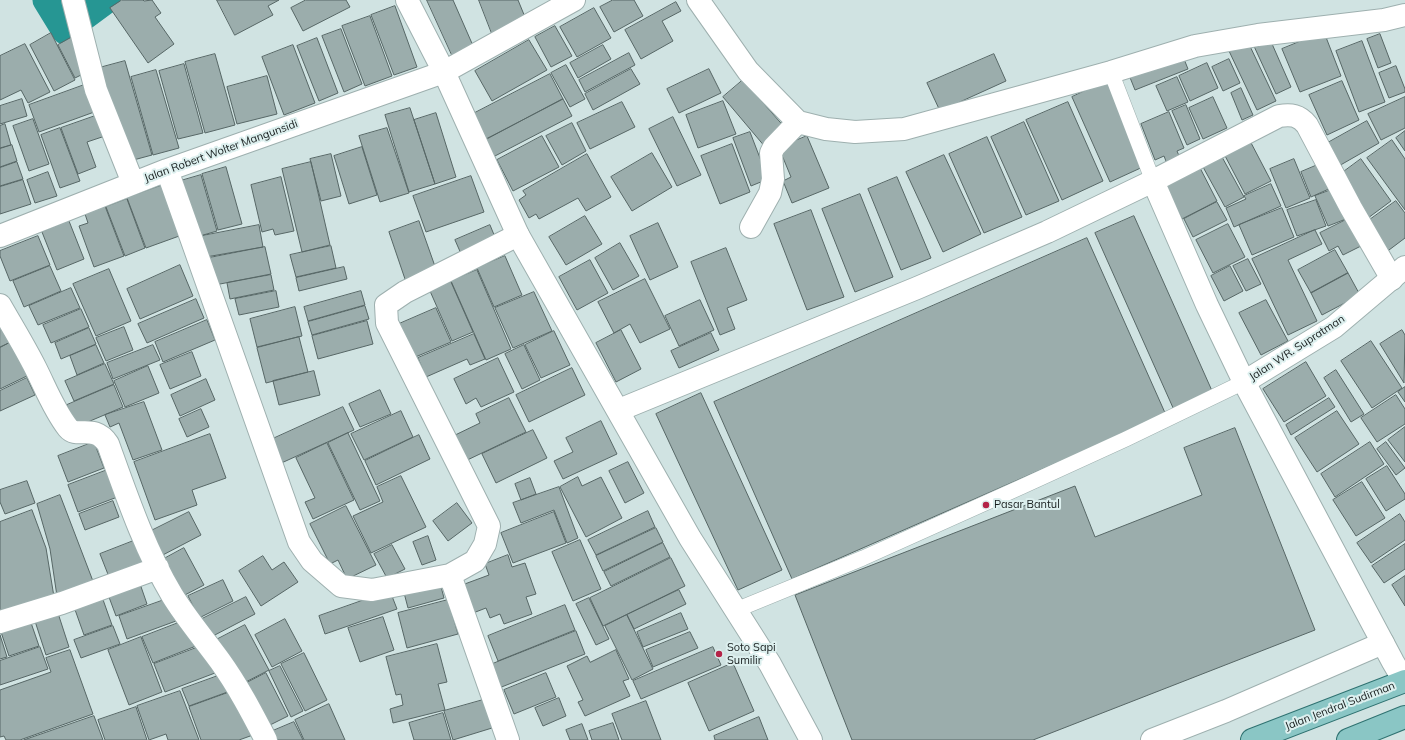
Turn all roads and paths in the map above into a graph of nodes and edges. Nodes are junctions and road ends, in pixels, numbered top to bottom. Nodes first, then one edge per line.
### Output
1 (73, 0) edge
2 (407, 0) edge
3 (574, 0) edge
4 (698, 0) edge
5 (1405, 15) edge
6 (444, 72) junction
7 (1111, 72) junction
8 (798, 122) junction
9 (167, 170) junction
10 (1153, 181) junction
11 (134, 183) junction
12 (751, 227) dead end
13 (0, 236) edge
14 (518, 236) junction
15 (1398, 273) edge
16 (0, 305) edge
17 (1244, 382) junction
18 (618, 410) junction
19 (158, 568) junction
20 (450, 575) junction
21 (736, 610) junction
22 (0, 622) edge
23 (1383, 643) junction
24 (1405, 681) edge
25 (1405, 717) edge
26 (1382, 734) edge
27 (266, 740) edge
28 (508, 740) edge
29 (810, 740) edge
30 (1152, 740) edge
31 (1252, 740) edge
32 (1348, 740) edge

1 - 11 street
2 - 6 street
3 - 6 street, Jalan Robert Wolter Mangunsidi
4 - 8 street
5 - 7 street
6 - 9 street, Jalan Robert Wolter Mangunsidi
6 - 14 street
7 - 8 street
7 - 10 lane
8 - 12 street
9 - 11 street, Jalan Robert Wolter Mangunsidi
9 - 20 street
10 - 15 street
10 - 17 street
10 - 18 street
11 - 13 street, Jalan Robert Wolter Mangunsidi
14 - 18 street
14 - 20 street
15 - 17 street, Jalan WR. Supratman
16 - 19 street
17 - 21 lane
17 - 23 street
18 - 21 street
19 - 22 street
19 - 27 street
20 - 28 street
21 - 29 street
23 - 24 street
23 - 30 street
24 - 31 main road, Jalan Jendral Sudirman
25 - 26 main road
26 - 32 main road

